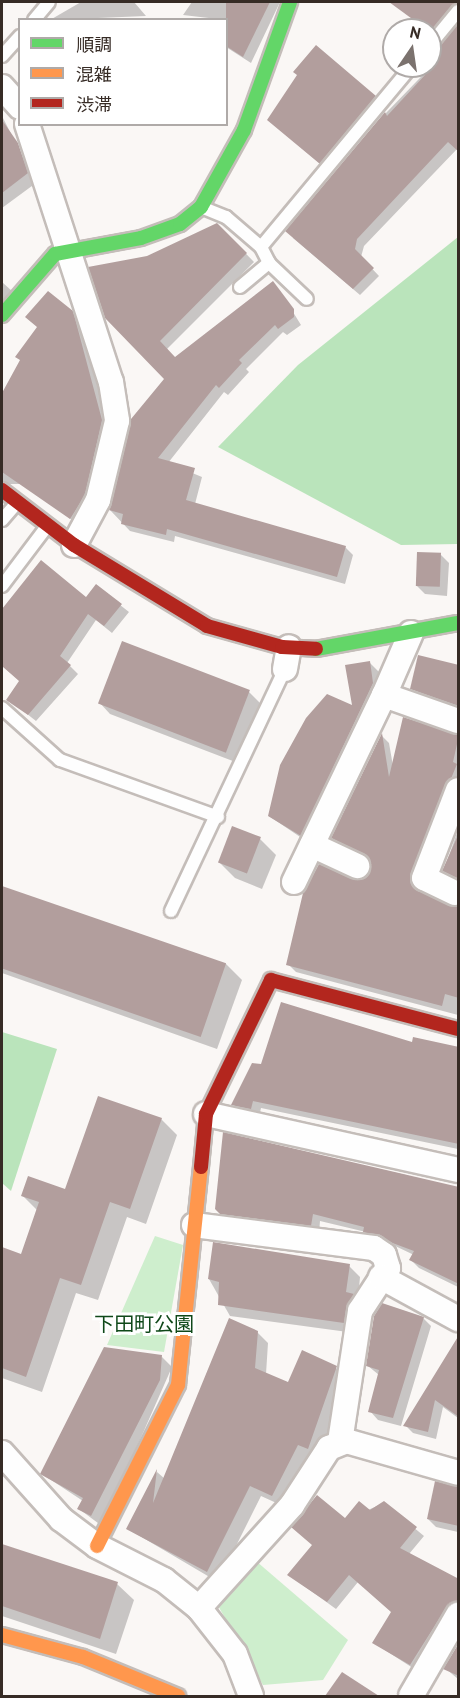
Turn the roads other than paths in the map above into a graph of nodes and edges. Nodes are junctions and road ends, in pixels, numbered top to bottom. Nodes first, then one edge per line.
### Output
1 (49, 2) edge
2 (290, 2) edge
3 (459, 11) edge
4 (36, 18) edge
5 (442, 31) edge
6 (18, 38) edge
7 (2, 56) edge
8 (402, 78) edge
9 (2, 87) edge
10 (18, 105) edge
11 (28, 126) edge
12 (201, 207) junction
13 (261, 247) junction
14 (67, 248) junction
15 (269, 263) junction
16 (240, 287) dead end
17 (307, 299) dead end
18 (2, 315) edge
19 (2, 490) edge
20 (18, 503) junction
21 (2, 520) edge
22 (49, 524) junction
23 (74, 544) junction
24 (2, 586) edge
25 (459, 623) edge
26 (411, 633) junction
27 (287, 658) junction
28 (384, 695) junction
29 (2, 708) edge
30 (459, 721) edge
31 (459, 790) edge
32 (218, 817) junction
33 (312, 845) junction
34 (357, 866) dead end
35 (294, 882) dead end
36 (455, 893) dead end
37 (171, 911) dead end
38 (459, 1029) edge
39 (206, 1114) junction
40 (459, 1170) edge
41 (194, 1225) junction
42 (381, 1277) junction
43 (459, 1319) edge
44 (340, 1442) junction
45 (2, 1453) edge
46 (459, 1473) edge
47 (97, 1546) junction
48 (199, 1608) junction
49 (459, 1614) edge
50 (2, 1635) edge
51 (418, 1694) edge
52 (178, 1696) edge
53 (252, 1696) edge

1 - 4 lane
2 - 12 street
3 - 5 lane
6 - 7 lane
8 - 13 lane
9 - 10 street
11 - 14 street
12 - 13 lane
12 - 14 street
13 - 15 lane
14 - 18 street
14 - 23 street
15 - 16 lane
15 - 17 lane
19 - 20 street
20 - 21 lane
20 - 22 street
22 - 23 street
22 - 24 lane
23 - 27 street
25 - 26 street
26 - 27 street
26 - 28 street
27 - 32 lane
28 - 30 street
28 - 33 street
29 - 32 lane
31 - 36 street
32 - 37 lane
33 - 34 street
33 - 35 street
38 - 39 street
39 - 40 street
39 - 41 street
41 - 42 street
41 - 47 street
42 - 43 street
42 - 44 street
44 - 46 street
44 - 48 street
45 - 47 street
47 - 48 street
48 - 53 street
49 - 51 street
50 - 52 street

